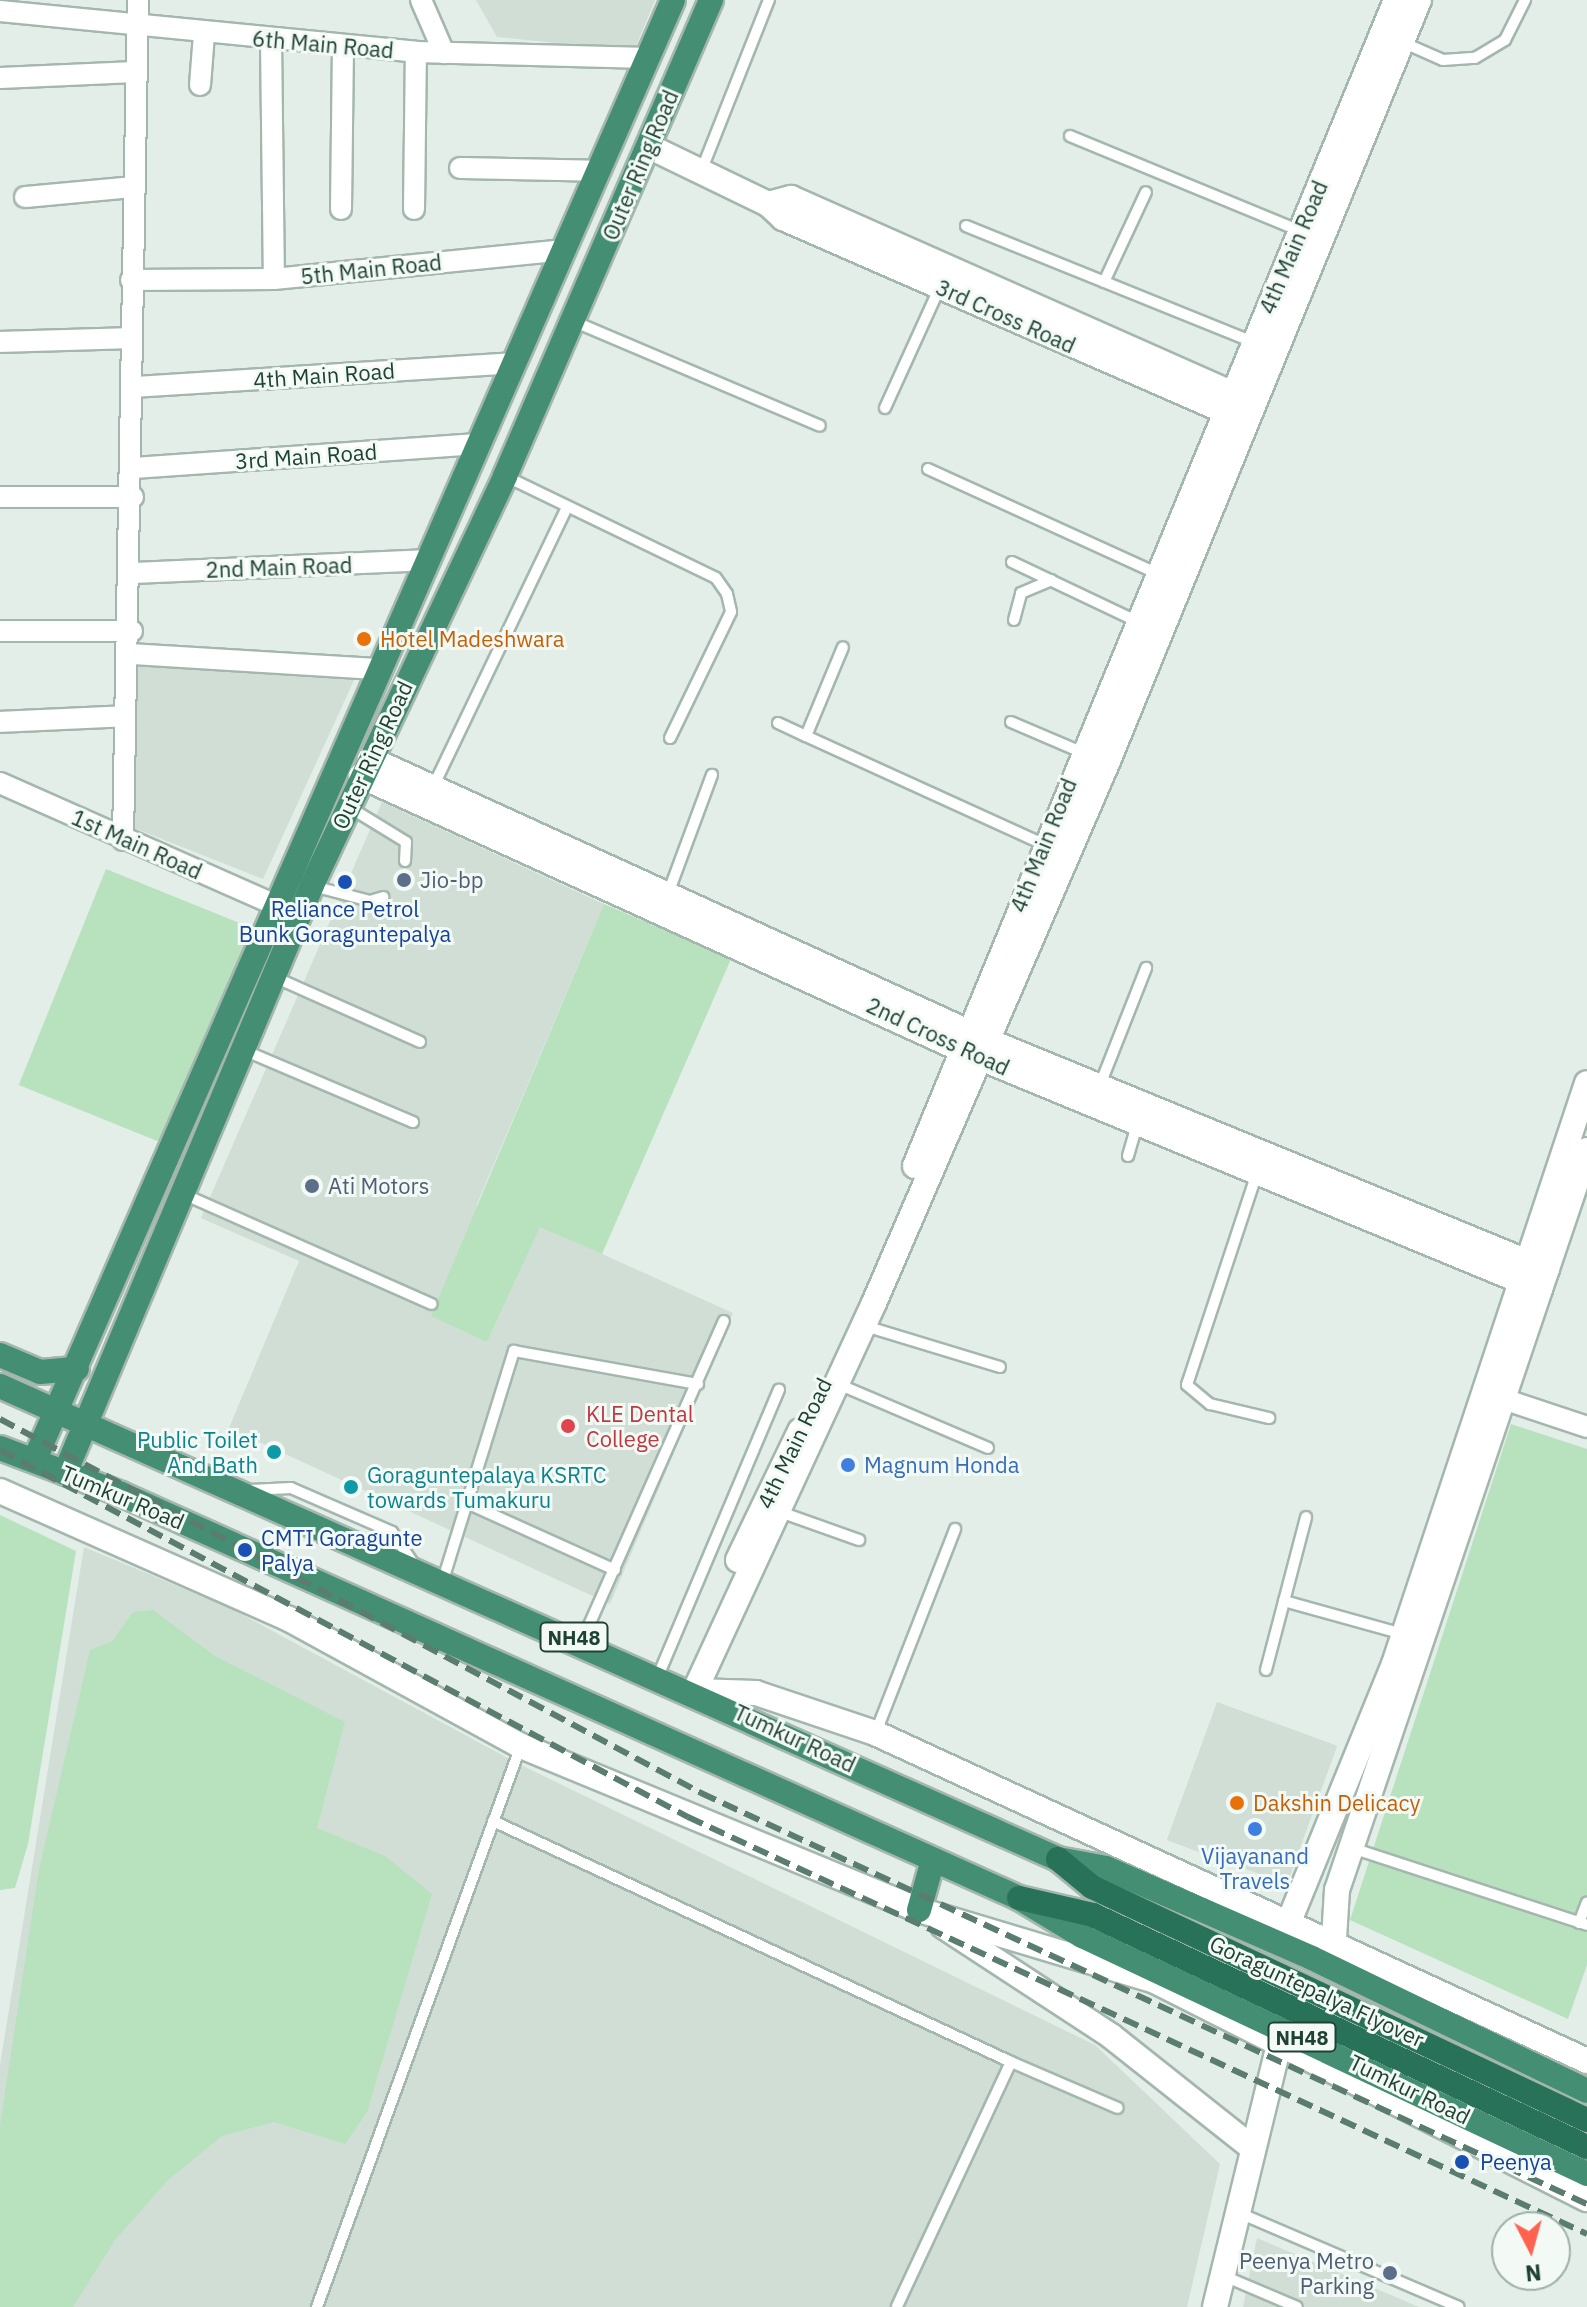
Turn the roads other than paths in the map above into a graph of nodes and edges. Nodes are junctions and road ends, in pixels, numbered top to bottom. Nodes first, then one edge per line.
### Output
1 (138, 0) edge
2 (421, 0) edge
3 (673, 0) edge
4 (711, 0) edge
5 (769, 0) edge
6 (1396, 0) edge
7 (1419, 0) edge
8 (1525, 0) edge
9 (0, 11) edge
10 (136, 28) junction
11 (204, 34) junction
12 (271, 40) junction
13 (1401, 42) junction
14 (343, 46) junction
15 (416, 52) junction
16 (444, 53) junction
17 (648, 58) junction
18 (135, 72) junction
19 (0, 78) edge
20 (200, 85) dead end
21 (1070, 136) dead end
22 (648, 146) junction
23 (460, 168) dead end
24 (702, 169) junction
25 (598, 171) junction
26 (133, 187) junction
27 (1146, 192) dead end
28 (25, 197) dead end
29 (768, 204) junction
30 (341, 209) dead end
31 (414, 209) dead end
32 (966, 226) dead end
33 (1300, 231) junction
34 (563, 250) junction
35 (274, 279) junction
36 (131, 280) junction
37 (1104, 282) junction
38 (940, 287) junction
39 (573, 321) junction
40 (132, 338) junction
41 (0, 342) edge
42 (1253, 342) junction
43 (514, 363) junction
44 (134, 387) junction
45 (1227, 402) junction
46 (885, 408) dead end
47 (1253, 413) junction
48 (820, 426) dead end
49 (478, 444) junction
50 (133, 468) junction
51 (928, 469) dead end
52 (505, 476) junction
53 (0, 497) edge
54 (133, 497) junction
55 (565, 512) junction
56 (426, 560) junction
57 (1012, 562) dead end
58 (132, 573) junction
59 (1156, 573) junction
60 (1051, 580) junction
61 (1014, 620) dead end
62 (1136, 621) junction
63 (0, 631) edge
64 (132, 631) junction
65 (843, 647) dead end
66 (131, 654) junction
67 (379, 669) junction
68 (125, 716) junction
69 (0, 722) edge
70 (1011, 722) dead end
71 (778, 723) dead end
72 (806, 736) junction
73 (670, 738) dead end
74 (1081, 752) junction
75 (366, 768) junction
76 (712, 775) dead end
77 (0, 783) edge
78 (433, 788) junction
79 (348, 806) junction
80 (123, 840) junction
81 (1043, 844) junction
82 (405, 861) dead end
83 (312, 885) junction
84 (669, 891) junction
85 (383, 897) dead end
86 (275, 905) junction
87 (1146, 968) dead end
88 (272, 976) junction
89 (420, 1042) dead end
90 (973, 1044) junction
91 (241, 1049) junction
92 (1587, 1083) edge
93 (1098, 1088) junction
94 (413, 1122) dead end
95 (1137, 1124) junction
96 (1587, 1150) edge
97 (1128, 1156) dead end
98 (1257, 1173) junction
99 (180, 1193) junction
100 (1533, 1276) junction
101 (431, 1304) dead end
102 (724, 1321) dead end
103 (864, 1325) junction
104 (0, 1355) edge
105 (1000, 1367) dead end
106 (77, 1369) junction
107 (698, 1384) junction
108 (838, 1384) junction
109 (0, 1386) edge
110 (779, 1390) dead end
111 (1503, 1399) junction
112 (56, 1413) junction
113 (1269, 1418) dead end
114 (84, 1427) junction
115 (1587, 1427) edge
116 (0, 1448) edge
117 (988, 1448) dead end
118 (35, 1459) junction
119 (65, 1473) junction
120 (0, 1491) edge
121 (469, 1504) junction
122 (780, 1512) junction
123 (1306, 1517) dead end
124 (955, 1529) dead end
125 (859, 1540) dead end
126 (615, 1570) junction
127 (443, 1580) junction
128 (1284, 1601) junction
129 (1403, 1634) junction
130 (582, 1641) junction
131 (1266, 1670) dead end
132 (677, 1684) junction
133 (875, 1733) junction
134 (521, 1746) junction
135 (493, 1821) junction
136 (1352, 1848) junction
137 (1058, 1859) junction
138 (933, 1860) junction
139 (1019, 1898) junction
140 (1587, 1902) edge
141 (919, 1910) junction
142 (1290, 1919) junction
143 (1583, 1924) edge
144 (1334, 1939) junction
145 (1279, 2044) junction
146 (1587, 2061) edge
147 (1011, 2062) junction
148 (1587, 2091) edge
149 (1118, 2108) dead end
150 (1587, 2120) edge
151 (1250, 2146) junction
152 (1587, 2147) edge
153 (1587, 2174) edge
154 (1587, 2199) edge
155 (1235, 2212) junction
156 (1222, 2276) junction
157 (317, 2307) edge
158 (897, 2307) edge
159 (1215, 2307) edge
160 (1297, 2307) edge
161 (1459, 2307) edge

1 - 10 street
2 - 16 street
3 - 17 highway, Outer Ring Road
4 - 22 highway, Outer Ring Road
5 - 24 lane
6 - 33 street, 4th Main Road
7 - 13 street, 4th Main Road
8 - 13 lane
9 - 10 street, 6th Main Road
10 - 11 street, 6th Main Road
10 - 18 street
11 - 12 street, 6th Main Road
11 - 20 street
12 - 14 street, 6th Main Road
12 - 35 street, 5th Main Road
13 - 47 street, 4th Main Road
14 - 15 street, 6th Main Road
14 - 30 street
15 - 16 street, 6th Main Road
15 - 31 street
16 - 17 street, 6th Main Road
17 - 25 highway, Outer Ring Road
18 - 19 street
18 - 26 street
21 - 33 lane
22 - 24 street, 3rd Cross Road
22 - 39 highway, Outer Ring Road
23 - 25 street
24 - 29 street, 3rd Cross Road
25 - 34 highway, Outer Ring Road
26 - 28 street
26 - 36 street
27 - 37 lane
29 - 38 street, 3rd Cross Road
29 - 45 street
32 - 37 lane
33 - 42 street, 4th Main Road
34 - 35 street, 5th Main Road
34 - 43 highway, Outer Ring Road
35 - 36 street
36 - 40 street
37 - 42 lane
38 - 45 street, 3rd Cross Road
38 - 46 lane
39 - 48 lane
39 - 52 highway, Outer Ring Road
40 - 41 street
40 - 44 street
42 - 45 street, 4th Main Road
43 - 44 street, 4th Main Road
43 - 49 highway, Outer Ring Road
44 - 50 street
45 - 47 street
45 - 59 street, 4th Main Road
47 - 90 street, 4th Main Road
49 - 50 street, 3rd Main Road
49 - 56 highway, Outer Ring Road
50 - 54 street
51 - 59 lane
52 - 55 lane
52 - 75 highway, Outer Ring Road
53 - 54 street
54 - 58 street
55 - 73 lane
55 - 78 lane
56 - 58 street, 2nd Main Road
56 - 67 highway, Outer Ring Road
57 - 60 lane
58 - 64 street
59 - 62 street, 4th Main Road
60 - 61 lane
60 - 62 lane
62 - 74 street, 4th Main Road
63 - 64 street
64 - 66 street
65 - 72 lane
66 - 67 street
66 - 68 street
67 - 86 highway, Outer Ring Road
68 - 69 street
68 - 80 street
70 - 74 lane
71 - 72 lane
72 - 81 lane
74 - 81 street, 4th Main Road
75 - 78 street, 2nd Cross Road
75 - 79 highway, Outer Ring Road
75 - 90 street, 2nd Cross Road
76 - 84 lane
77 - 80 street, 1st Main Road
78 - 84 street, 2nd Cross Road
79 - 82 lane
79 - 83 highway, Outer Ring Road
80 - 86 street, 1st Main Road
81 - 90 street, 4th Main Road
83 - 85 lane
83 - 88 highway, Outer Ring Road
84 - 90 street, 2nd Cross Road
86 - 106 highway, Outer Ring Road
87 - 93 lane
88 - 89 lane
88 - 91 highway, Outer Ring Road
90 - 93 street
90 - 95 street, 2nd Cross Road
90 - 103 street
90 - 132 street, 4th Main Road
91 - 94 lane
91 - 99 highway, Outer Ring Road
92 - 100 street
93 - 100 street
95 - 97 lane
95 - 98 street, 2nd Cross Road
96 - 100 street
98 - 100 street, 2nd Cross Road
98 - 113 lane
99 - 101 lane
99 - 114 highway, Outer Ring Road
100 - 111 street
100 - 129 street
102 - 107 lane
103 - 105 lane
103 - 108 street
104 - 106 highway
106 - 112 highway, Outer Ring Road
107 - 121 lane
107 - 126 lane
108 - 117 lane
108 - 122 street
109 - 112 highway, Tumkur Road / NH48
110 - 132 lane
111 - 115 street
111 - 136 street
112 - 114 highway, Tumkur Road / NH48
112 - 118 highway, Outer Ring Road
114 - 119 highway, Outer Ring Road
114 - 127 highway, Tumkur Road / NH48
116 - 118 highway, Tumkur Road / NH48
118 - 119 highway, Tumkur Road / NH48
119 - 138 highway, Tumkur Road / NH48
120 - 134 street
121 - 126 lane
121 - 127 lane
122 - 125 lane
122 - 132 street
123 - 128 lane
124 - 133 lane
126 - 130 lane
127 - 130 highway, Tumkur Road / NH48
128 - 129 lane
128 - 131 lane
129 - 142 street
130 - 132 highway, Tumkur Road / NH48
132 - 133 street
132 - 137 highway, Tumkur Road / NH48
133 - 142 street
134 - 135 lane
134 - 141 street
135 - 147 lane
135 - 157 lane
136 - 143 lane
136 - 144 street
137 - 148 highway, Tumkur Road / NH48
137 - 150 highway, Goraguntepalya Flyover
138 - 139 highway, NH48
138 - 141 highway
139 - 152 highway, Goraguntepalya Flyover
139 - 153 highway, Tumkur Road / NH48
140 - 143 lane
141 - 145 street
141 - 151 street
142 - 144 street
144 - 146 street
145 - 151 street
145 - 154 street
147 - 149 lane
147 - 158 lane
151 - 155 street
155 - 156 street
155 - 161 lane
156 - 159 street
156 - 160 lane

